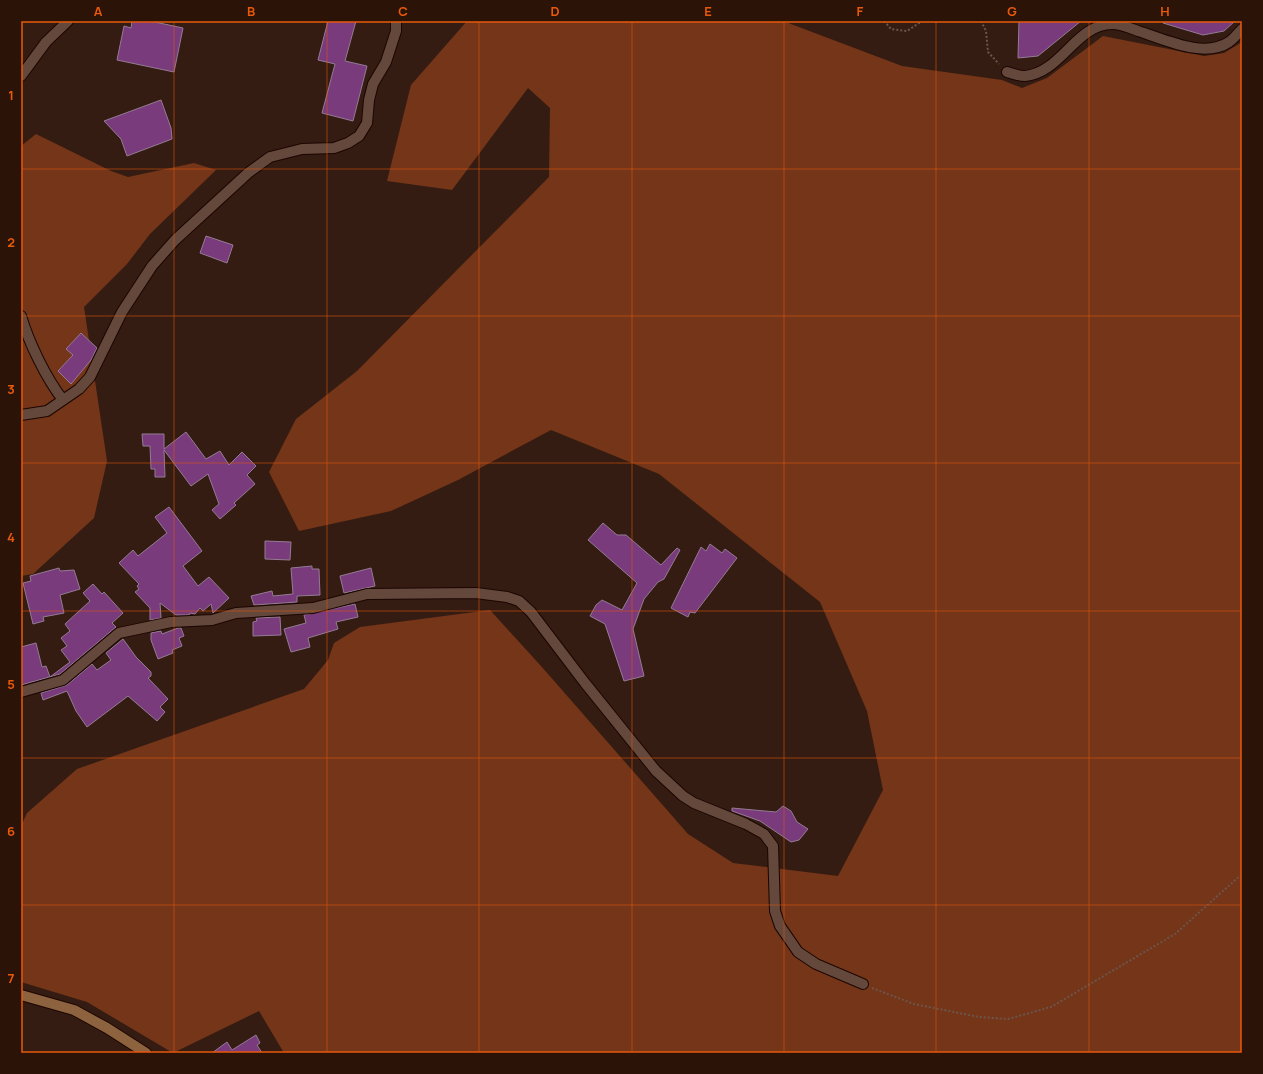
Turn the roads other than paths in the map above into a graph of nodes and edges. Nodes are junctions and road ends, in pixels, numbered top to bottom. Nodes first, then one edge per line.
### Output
1 (68, 21) edge
2 (396, 21) edge
3 (1242, 29) edge
4 (1007, 72) road end
5 (21, 76) edge
6 (21, 316) edge
7 (63, 400) junction
8 (21, 415) edge
9 (21, 692) edge
10 (863, 984) road end
11 (21, 995) edge
12 (146, 1053) edge

1 - 5 street
2 - 7 street
3 - 4 street
6 - 7 street
7 - 8 street
9 - 10 street
11 - 12 street

